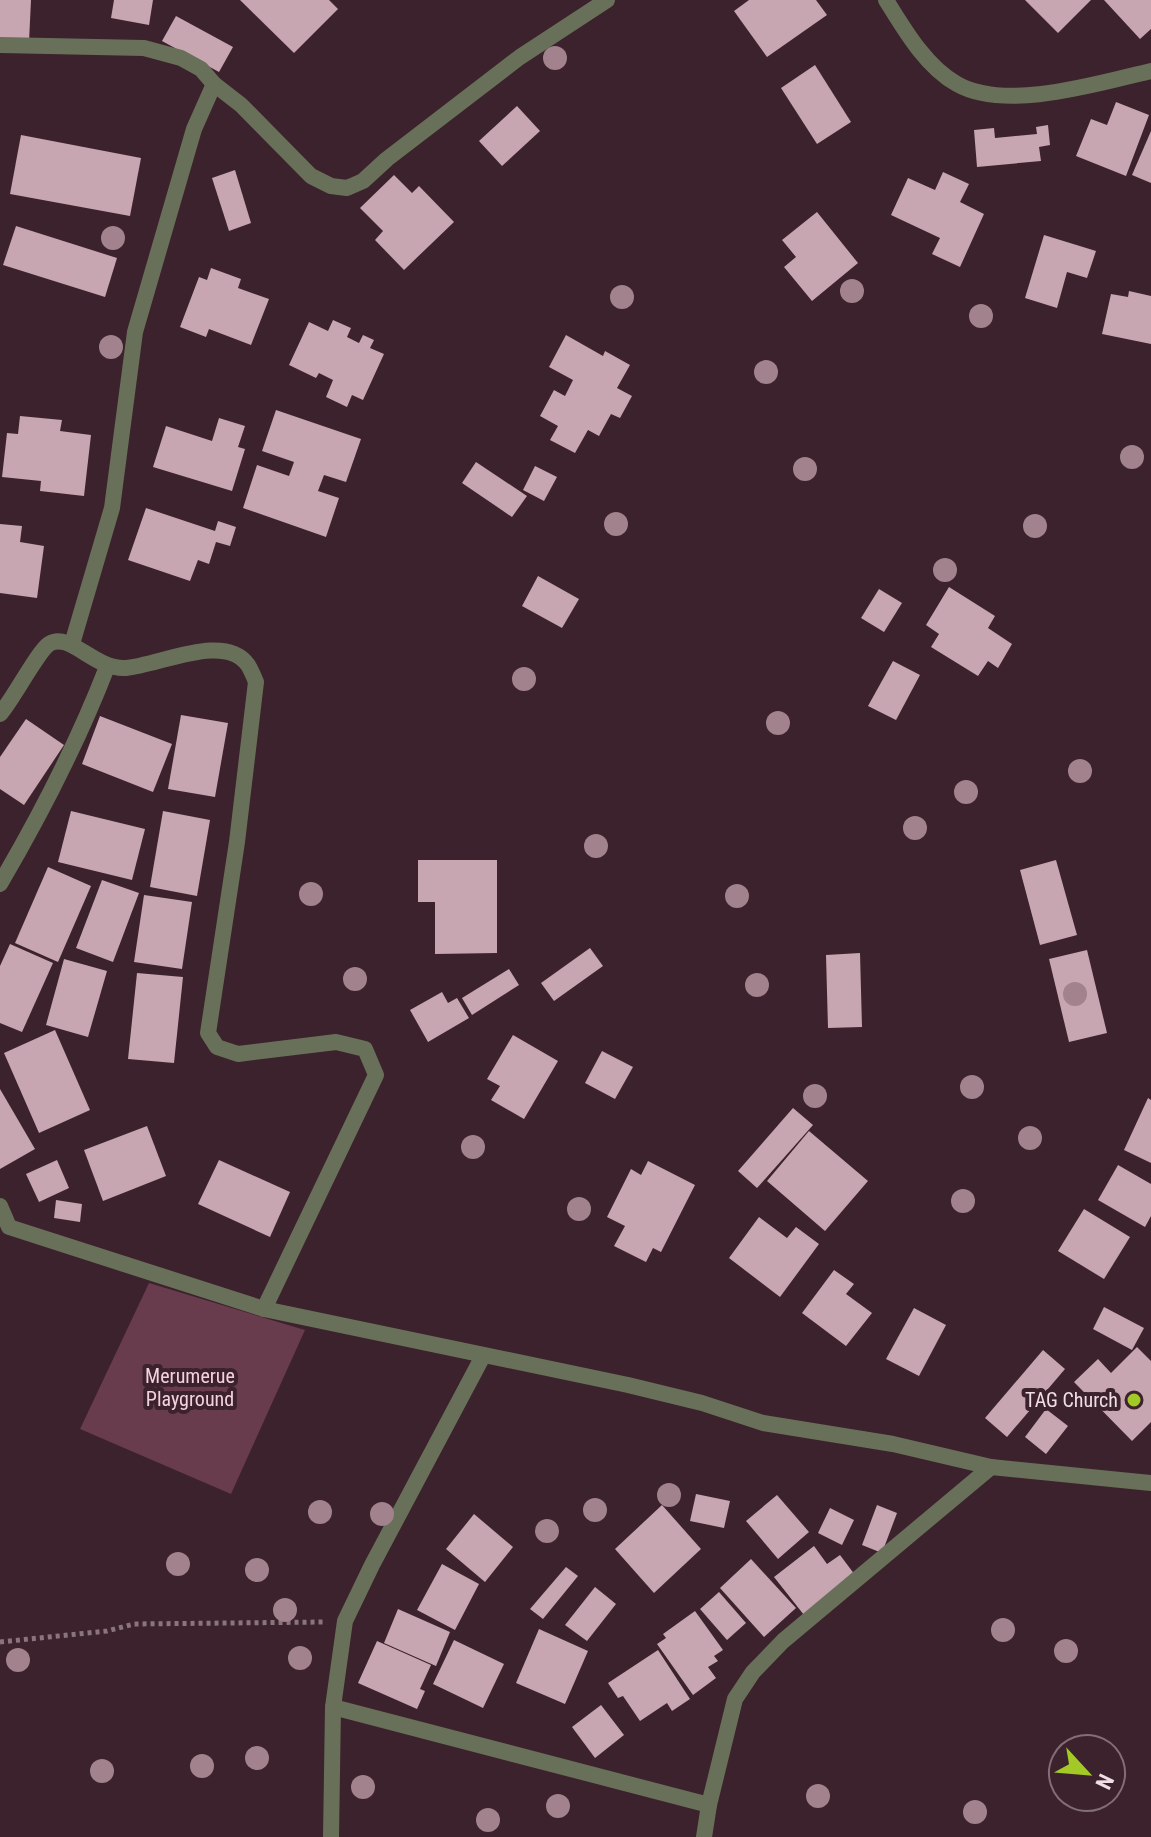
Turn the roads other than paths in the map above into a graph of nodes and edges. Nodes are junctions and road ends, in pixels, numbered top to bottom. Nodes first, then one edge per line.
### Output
1 (607, 0) edge
2 (886, 0) edge
3 (0, 45) edge
4 (1151, 71) edge
5 (214, 84) junction
6 (72, 644) junction
7 (107, 667) junction
8 (0, 714) edge
9 (0, 884) edge
10 (0, 1206) edge
11 (264, 1309) junction
12 (483, 1356) junction
13 (991, 1467) junction
14 (1151, 1483) edge
15 (333, 1707) junction
16 (709, 1805) junction
17 (331, 1837) edge
18 (704, 1837) edge

1 - 5 street
2 - 4 street
3 - 5 street
5 - 6 street
6 - 7 street
6 - 8 street
7 - 9 street
7 - 11 street
10 - 11 street
11 - 12 street
12 - 13 street
12 - 15 street
13 - 14 street
13 - 16 street
15 - 16 street
15 - 17 street
16 - 18 street

